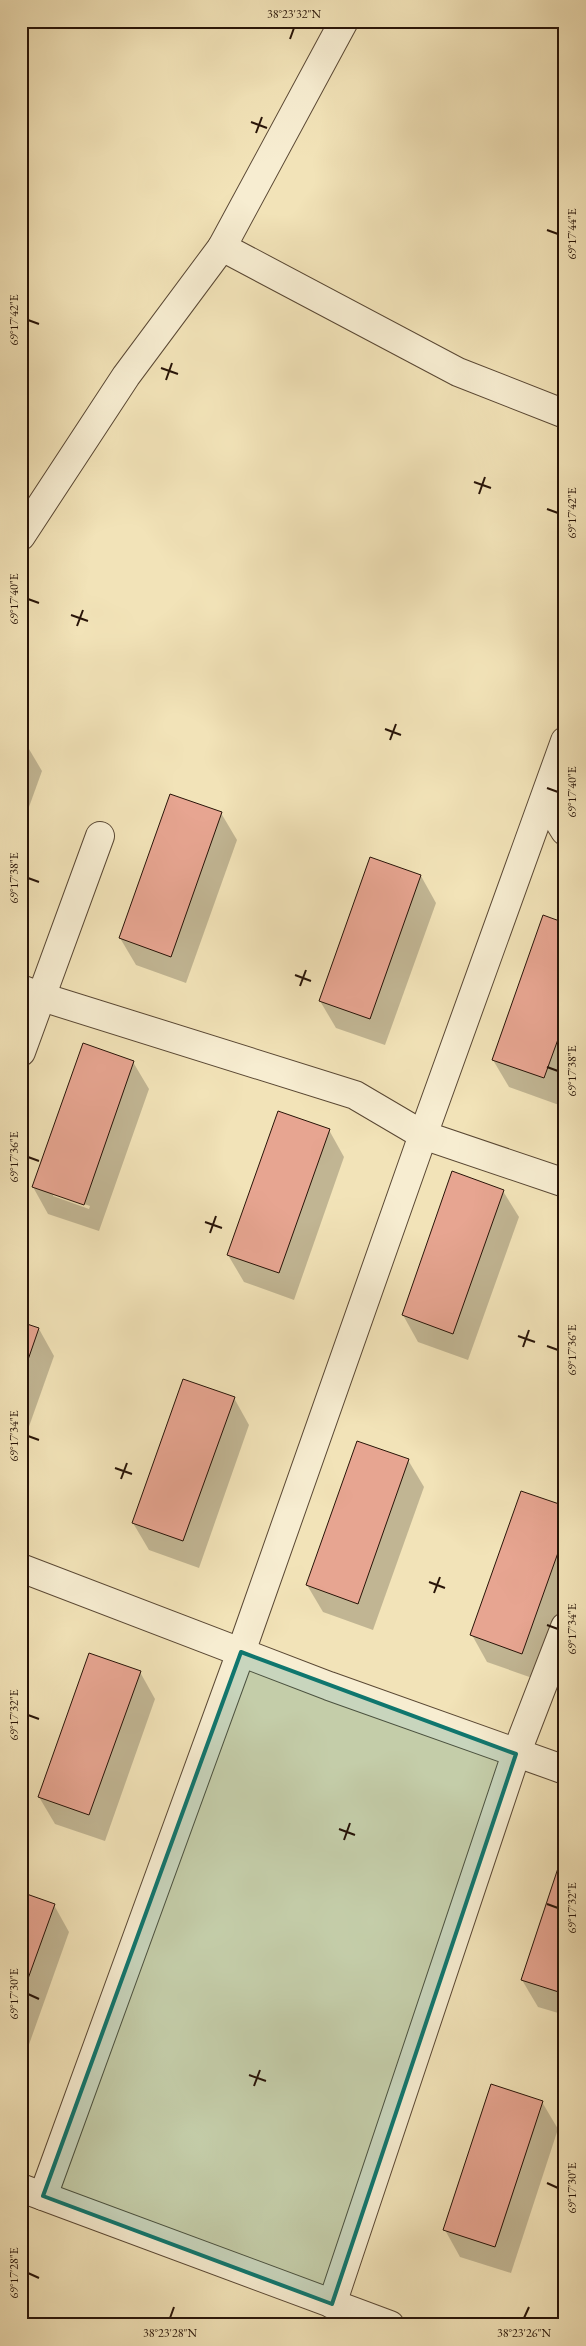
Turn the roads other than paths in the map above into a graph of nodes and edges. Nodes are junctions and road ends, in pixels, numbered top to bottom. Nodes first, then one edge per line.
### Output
1 (344, 21) edge
2 (222, 247) junction
3 (565, 414) edge
4 (21, 536) edge
5 (565, 741) edge
6 (545, 798) junction
7 (565, 831) edge
8 (100, 836) dead end
9 (32, 993) edge
10 (21, 1052) edge
11 (423, 1135) junction
12 (565, 1183) edge
13 (21, 1568) edge
14 (565, 1627) edge
15 (241, 1652) junction
16 (516, 1754) junction
17 (565, 1770) edge
18 (32, 2192) edge
19 (332, 2304) junction
20 (356, 2319) edge
21 (390, 2325) edge

1 - 2 street
2 - 3 street
2 - 4 street
5 - 6 street
6 - 7 street
6 - 11 street
8 - 9 street
9 - 10 street
9 - 11 street
11 - 12 street
11 - 15 street
13 - 15 street
14 - 16 street
15 - 16 street
15 - 18 street
16 - 17 street
16 - 19 street
18 - 19 street
19 - 20 street
20 - 21 street

